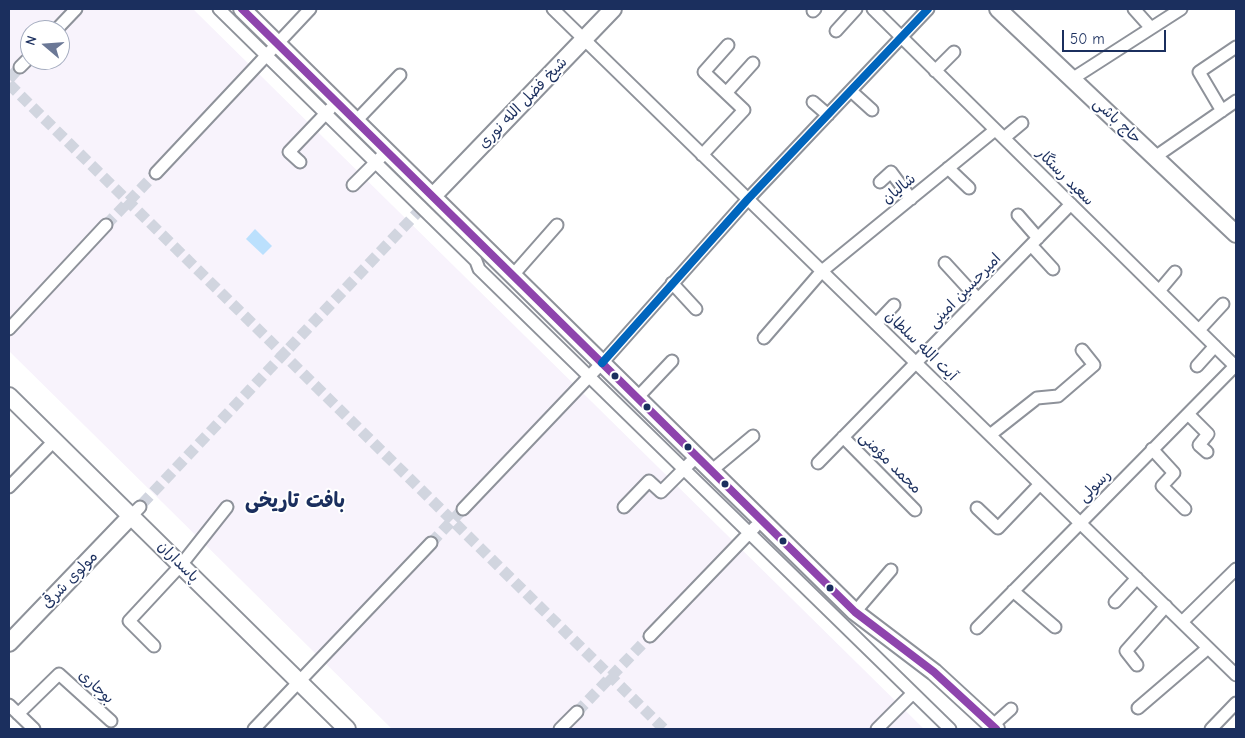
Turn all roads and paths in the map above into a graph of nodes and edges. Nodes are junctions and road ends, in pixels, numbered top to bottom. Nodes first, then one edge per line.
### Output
1 (76, 9) edge
2 (219, 9) edge
3 (230, 9) edge
4 (242, 9) edge
5 (310, 9) edge
6 (553, 9) edge
7 (614, 9) edge
8 (856, 9) edge
9 (873, 9) edge
10 (928, 9) edge
11 (998, 9) edge
12 (1134, 9) edge
13 (1181, 9) edge
14 (66, 20) edge
15 (1151, 28) junction
16 (836, 31) dead end
17 (902, 38) junction
18 (584, 40) junction
19 (728, 45) dead end
20 (1236, 47) edge
21 (272, 49) junction
22 (954, 52) dead end
23 (753, 62) dead end
24 (936, 71) junction
25 (400, 75) dead end
26 (1072, 79) junction
27 (851, 91) junction
28 (726, 93) junction
29 (1236, 101) edge
30 (813, 102) dead end
31 (331, 108) junction
32 (872, 110) dead end
33 (1222, 111) junction
34 (828, 115) junction
35 (356, 121) junction
36 (1022, 124) dead end
37 (995, 130) junction
38 (1004, 138) junction
39 (702, 155) junction
40 (381, 157) junction
41 (1155, 157) junction
42 (300, 162) dead end
43 (948, 168) junction
44 (156, 173) tunnel mouth
45 (880, 182) dead end
46 (353, 185) dead end
47 (969, 188) dead end
48 (433, 196) junction
49 (748, 199) junction
50 (910, 199) junction
51 (1071, 204) junction
52 (1018, 215) dead end
53 (106, 225) tunnel mouth
54 (557, 225) dead end
55 (1236, 234) edge
56 (1034, 242) junction
57 (945, 264) dead end
58 (1053, 269) dead end
59 (822, 271) junction
60 (1175, 272) dead end
61 (513, 275) junction
62 (672, 284) junction
63 (1159, 291) junction
64 (978, 299) junction
65 (1223, 304) dead end
66 (894, 305) dead end
67 (696, 309) dead end
68 (876, 324) junction
69 (9, 330) edge
70 (1199, 330) junction
71 (764, 338) dead end
72 (1215, 346) junction
73 (1082, 350) dead end
74 (672, 361) dead end
75 (602, 363) junction
76 (916, 363) junction
77 (1197, 366) dead end
78 (1236, 367) edge
79 (589, 376) junction
80 (9, 396) edge
81 (637, 398) junction
82 (1188, 414) junction
83 (990, 435) junction
84 (753, 436) dead end
85 (843, 437) junction
86 (54, 441) junction
87 (1152, 449) junction
88 (1207, 452) dead end
89 (697, 456) junction
90 (818, 463) dead end
91 (684, 469) junction
92 (711, 471) junction
93 (1040, 484) junction
94 (9, 487) edge
95 (227, 507) dead end
96 (624, 507) dead end
97 (977, 508) dead end
98 (1185, 509) dead end
99 (463, 510) tunnel mouth
100 (915, 510) dead end
101 (136, 511) junction
102 (762, 521) junction
103 (1080, 522) junction
104 (750, 533) junction
105 (431, 543) tunnel mouth
106 (181, 566) junction
107 (1236, 569) edge
108 (891, 570) dead end
109 (1136, 578) junction
110 (1013, 591) junction
111 (1115, 602) dead end
112 (1166, 606) junction
113 (855, 612) junction
114 (1182, 622) junction
115 (1055, 627) dead end
116 (977, 628) dead end
117 (650, 636) tunnel mouth
118 (9, 643) edge
119 (154, 646) dead end
120 (1208, 648) junction
121 (1137, 665) dead end
122 (1236, 675) edge
123 (300, 682) junction
124 (913, 693) junction
125 (1236, 703) edge
126 (9, 705) edge
127 (1011, 708) dead end
128 (1138, 708) dead end
129 (577, 712) tunnel mouth
130 (18, 714) junction
131 (111, 721) dead end
132 (994, 727) edge
133 (33, 729) edge
134 (254, 729) edge
135 (347, 729) edge
136 (560, 729) edge
137 (877, 729) edge
138 (950, 729) edge
139 (1211, 729) edge

1 - 14 street
2 - 21 street
3 - 21 street
4 - 21 street
5 - 21 street
6 - 18 street, آیت الله سلطان
7 - 18 street, شیخ فضل الله نوری
8 - 16 street
9 - 17 street, سعید رستگار
10 - 17 street
11 - 26 street, حاج باشی
12 - 15 street
13 - 15 street
15 - 26 street
17 - 24 street, سعید رستگار
17 - 27 street
18 - 39 street, آیت الله سلطان
18 - 48 street, شیخ فضل الله نوری
19 - 28 street
20 - 33 street
21 - 31 street
21 - 44 street
22 - 24 street
23 - 28 street
24 - 37 street, سعید رستگار
25 - 35 street
26 - 41 street, حاج باشی
27 - 32 street
27 - 34 street
28 - 39 street
29 - 33 street
30 - 34 street
31 - 35 street
31 - 40 street
31 - 42 street
33 - 41 street
34 - 49 street
35 - 40 street
36 - 38 street
37 - 38 street, سعید رستگار
37 - 43 street, شالیان
38 - 51 street, سعید رستگار
39 - 49 street, آیت الله سلطان
40 - 46 street
40 - 48 street
40 - 79 street
41 - 55 street, حاج باشی
43 - 47 street
43 - 50 street, شالیان
45 - 50 street
48 - 61 street
49 - 59 street, آیت الله سلطان
49 - 62 street
50 - 59 street, شالیان
51 - 56 street, امیرحسین امینی
51 - 63 street, سعید رستگار
52 - 56 street
53 - 69 street
54 - 61 street
56 - 58 street
56 - 64 street, امیرحسین امینی
57 - 64 street
59 - 68 street, آیت الله سلطان
59 - 71 street, شالیان
60 - 63 street
61 - 75 street
62 - 67 street
62 - 75 street
63 - 70 street, سعید رستگار
64 - 76 street, امیرحسین امینی
65 - 70 street
66 - 68 street
68 - 76 street, آیت الله سلطان
70 - 72 street, سعید رستگار
72 - 77 street
72 - 78 street, سعید رستگار
73 - 83 street
74 - 81 street
75 - 79 street
75 - 81 street
76 - 83 street, آیت الله سلطان
76 - 85 street, امیرحسین امینی
78 - 82 street, رسولی
79 - 91 street
79 - 99 street
80 - 86 street, پاسداران
81 - 89 street
82 - 87 street, رسولی
82 - 88 street
83 - 93 street, آیت الله سلطان
84 - 92 street
85 - 90 street, امیرحسین امینی
85 - 100 street, محمد مؤمنی
86 - 94 street
86 - 101 street, پاسداران
87 - 98 street
87 - 103 street, رسولی
89 - 91 street
89 - 92 street
91 - 96 street
91 - 104 street
92 - 102 street
93 - 97 street
93 - 103 street, آیت الله سلطان
95 - 106 street
101 - 106 street, پاسداران
101 - 118 street, مولوی شرقی
102 - 104 street
102 - 113 street
103 - 109 street, آیت الله سلطان
103 - 110 street, رسولی
104 - 117 street
104 - 124 street
105 - 123 street
106 - 119 street
106 - 123 street, پاسداران
107 - 114 street
108 - 113 street
109 - 111 street
109 - 112 street, آیت الله سلطان
110 - 115 street
110 - 116 street, رسولی
112 - 114 street, آیت الله سلطان
112 - 121 street
113 - 132 street
114 - 120 street, آیت الله سلطان
120 - 122 street, آیت الله سلطان
120 - 128 street
123 - 134 street
123 - 135 street, پاسداران
124 - 137 street
124 - 138 street
125 - 139 street
126 - 130 street
127 - 132 street
129 - 136 street
130 - 131 street, بوجاری
130 - 133 street

